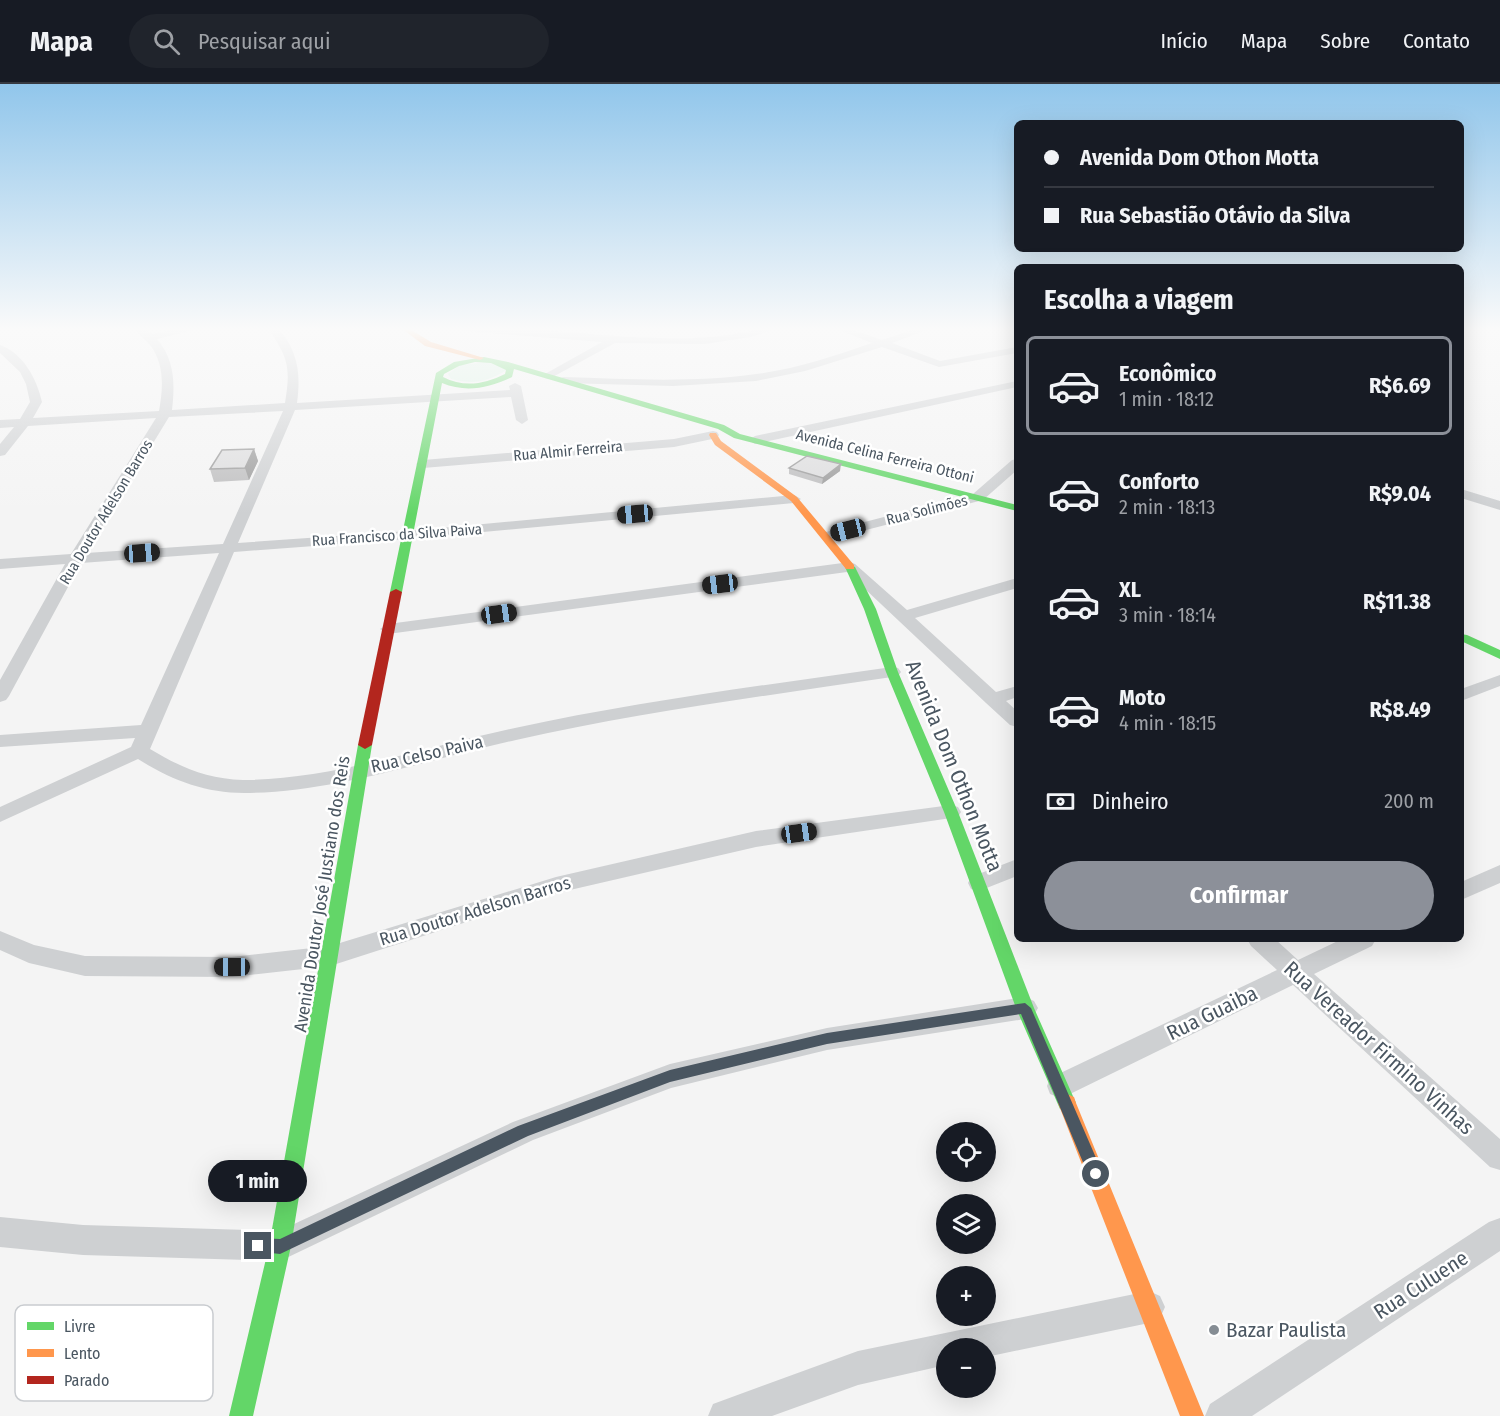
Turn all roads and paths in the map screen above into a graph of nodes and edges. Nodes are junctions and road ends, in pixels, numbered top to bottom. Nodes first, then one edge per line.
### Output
1 (34, 390) edge
2 (169, 390) edge
3 (293, 390) edge
4 (437, 390) edge
5 (507, 390) edge
6 (524, 390) edge
7 (546, 390) edge
8 (593, 390) edge
9 (988, 390) edge
10 (435, 399) junction
11 (290, 408) junction
12 (165, 414) junction
13 (522, 420) dead end
14 (24, 423) junction
15 (0, 424) edge
16 (717, 431) junction
17 (755, 440) junction
18 (0, 452) edge
19 (423, 464) junction
20 (1014, 466) edge
21 (1464, 494) edge
22 (978, 497) junction
23 (794, 499) junction
24 (1500, 506) edge
25 (1014, 507) edge
26 (408, 535) junction
27 (826, 536) junction
28 (231, 547) junction
29 (76, 558) junction
30 (0, 564) edge
31 (850, 567) junction
32 (1014, 584) edge
33 (902, 617) junction
34 (387, 629) junction
35 (1464, 637) edge
36 (1464, 638) edge
37 (1500, 645) edge
38 (1500, 655) edge
39 (892, 672) junction
40 (1500, 680) edge
41 (1014, 692) edge
42 (1464, 694) edge
43 (0, 696) edge
44 (992, 699) junction
45 (1014, 718) edge
46 (148, 731) junction
47 (0, 741) edge
48 (139, 751) junction
49 (360, 770) junction
50 (951, 812) junction
51 (0, 815) edge
52 (1014, 868) edge
53 (1500, 873) edge
54 (979, 883) junction
55 (1464, 891) edge
56 (0, 940) edge
57 (1261, 942) edge
58 (1358, 942) edge
59 (330, 956) junction
60 (1296, 972) junction
61 (1025, 1008) junction
62 (1060, 1086) junction
63 (1500, 1157) edge
64 (0, 1232) edge
65 (1500, 1233) edge
66 (280, 1246) junction
67 (1149, 1307) junction
68 (996, 1339) edge
69 (936, 1352) edge
70 (241, 1416) edge
71 (725, 1416) edge
72 (1192, 1416) edge
73 (1222, 1416) edge

1 - 14 street
2 - 12 street, Rua Doutor Adelson Barros
3 - 11 street
4 - 10 main road, Avenida Doutor José Justiano dos Reis
5 - 10 street
6 - 13 street
7 - 16 main road
8 - 16 main road, Avenida Celina Ferreira Ottoni
9 - 17 street
10 - 11 street
10 - 19 main road, Avenida Doutor José Justiano dos Reis
11 - 12 street
11 - 28 street
12 - 14 street
12 - 29 street, Rua Doutor Adelson Barros
14 - 15 street
14 - 18 street
16 - 17 main road, Avenida Celina Ferreira Ottoni
16 - 19 street, Rua Almir Ferreira
16 - 23 main road, Avenida Dom Othon Motta
17 - 22 main road, Avenida Celina Ferreira Ottoni
19 - 26 main road, Avenida Doutor José Justiano dos Reis
20 - 22 street, Rua Solimões
21 - 24 street
22 - 25 main road, Avenida Celina Ferreira Ottoni
22 - 27 street, Rua Solimões
23 - 26 street, Rua Francisco da Silva Paiva
23 - 27 main road, Avenida Dom Othon Motta
26 - 28 street, Rua Francisco da Silva Paiva
26 - 34 main road, Avenida Doutor José Justiano dos Reis
27 - 31 main road, Avenida Dom Othon Motta
28 - 29 street, Rua Francisco da Silva Paiva
28 - 46 street
29 - 30 street, Rua Francisco da Silva Paiva
29 - 43 street, Rua Doutor Adelson Barros
31 - 33 street
31 - 34 street
31 - 39 main road, Avenida Dom Othon Motta
32 - 33 street
33 - 44 street
34 - 49 main road, Avenida Doutor José Justiano dos Reis
35 - 37 main road
36 - 38 main road
39 - 49 street, Rua Celso Paiva
39 - 50 main road, Avenida Dom Othon Motta
40 - 42 street
41 - 44 street
44 - 45 street
46 - 47 street
46 - 48 street
48 - 49 street, Rua Celso Paiva
48 - 51 street
49 - 59 main road, Avenida Doutor José Justiano dos Reis
50 - 54 main road, Avenida Dom Othon Motta
50 - 59 street, Rua Doutor Adelson Barros
52 - 54 street
53 - 55 street
54 - 61 main road, Avenida Dom Othon Motta
56 - 59 street, Rua Doutor Adelson Barros
57 - 60 street, Rua Vereador Firmino Vinhas
58 - 60 street, Rua Guaiba
59 - 66 main road, Avenida Doutor José Justiano dos Reis
60 - 62 street, Rua Guaiba
60 - 63 street, Rua Vereador Firmino Vinhas
61 - 62 main road, Avenida Dom Othon Motta
61 - 66 street
62 - 67 main road, Avenida Dom Othon Motta
64 - 66 street
65 - 73 street, Rua Culuene
66 - 70 main road, Avenida Doutor José Justiano dos Reis
67 - 68 street
67 - 72 main road, Avenida Dom Othon Motta
69 - 71 street

